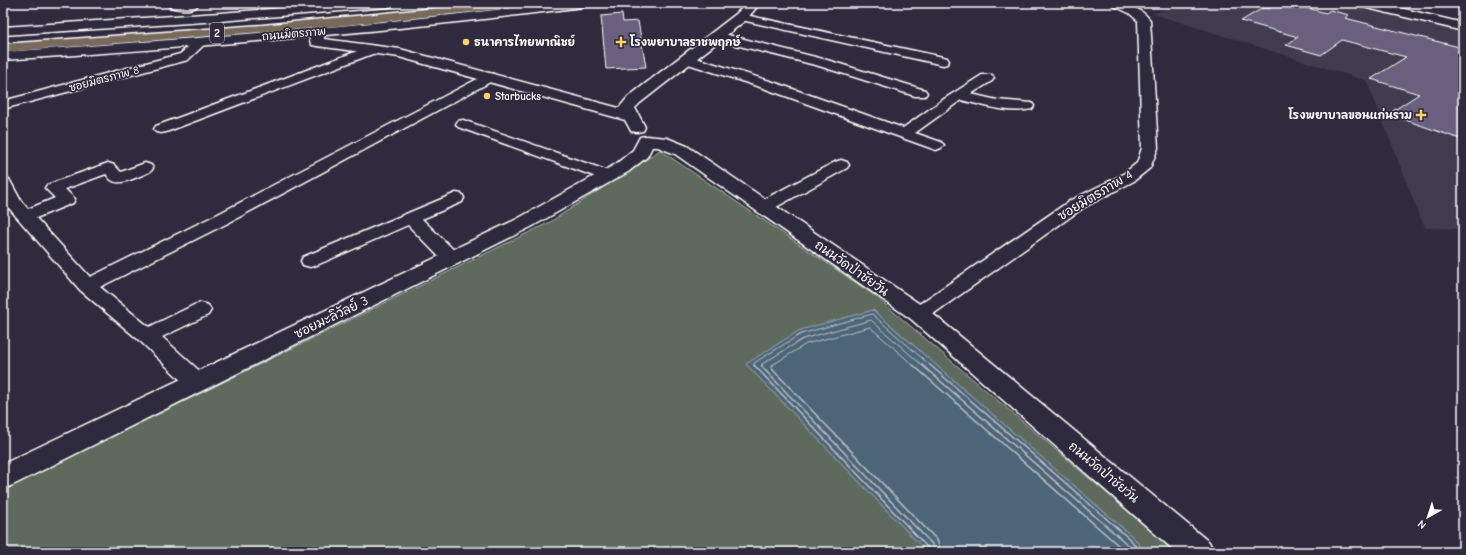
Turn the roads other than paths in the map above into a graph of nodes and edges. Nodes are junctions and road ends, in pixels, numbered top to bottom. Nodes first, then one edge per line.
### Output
1 (169, 3) edge
2 (306, 3) edge
3 (389, 3) edge
4 (410, 3) edge
5 (457, 3) edge
6 (521, 3) edge
7 (583, 3) edge
8 (754, 3) edge
9 (1116, 3) edge
10 (1363, 3) edge
11 (1387, 3) edge
12 (193, 4) edge
13 (292, 9) edge
14 (430, 10) junction
15 (741, 18) junction
16 (199, 19) junction
17 (1463, 21) edge
18 (389, 26) junction
19 (1463, 27) edge
20 (3, 31) edge
21 (317, 32) junction
22 (716, 36) junction
23 (3, 40) edge
24 (200, 43) junction
25 (3, 48) edge
26 (372, 50) junction
27 (3, 56) edge
28 (686, 59) junction
29 (943, 61) dead end
30 (489, 77) junction
31 (987, 78) dead end
32 (920, 93) dead end
33 (959, 96) junction
34 (3, 105) edge
35 (1027, 106) dead end
36 (630, 116) junction
37 (463, 124) dead end
38 (161, 129) dead end
39 (904, 134) junction
40 (646, 141) junction
41 (936, 145) dead end
42 (841, 165) dead end
43 (145, 168) dead end
44 (608, 176) junction
45 (3, 182) edge
46 (456, 198) dead end
47 (763, 207) junction
48 (14, 209) edge
49 (411, 218) junction
50 (452, 259) junction
51 (310, 261) dead end
52 (87, 286) junction
53 (201, 310) dead end
54 (919, 314) junction
55 (148, 336) junction
56 (197, 382) junction
57 (3, 477) edge
58 (1198, 552) edge

1 - 12 street
2 - 13 street
3 - 13 street, ถนนมิตรภาพ / 2
4 - 14 main road
5 - 14 main road, ถนนมิตรภาพ / 2
6 - 14 main road, ถนนมิตรภาพ / 2
7 - 18 street, ถนนมิตรภาพ / 2
8 - 15 street
9 - 54 street, ซอยมิตรภาพ 4
10 - 19 street
11 - 17 street
12 - 16 street
13 - 16 street, ถนนมิตรภาพ / 2
14 - 18 main road
14 - 23 main road, ถนนมิตรภาพ / 2
14 - 25 main road, ถนนมิตรภาพ / 2
15 - 22 street
15 - 29 street
16 - 20 street, ถนนมิตรภาพ / 2
18 - 21 street, ถนนมิตรภาพ / 2
21 - 24 street, ถนนมิตรภาพ / 2
21 - 26 street
22 - 28 street
22 - 32 street
24 - 27 street, ถนนมิตรภาพ / 2
24 - 34 street, ซอยมิตรภาพ 8
26 - 30 street
26 - 38 street
28 - 36 street
28 - 39 street
30 - 36 street
30 - 52 street
31 - 33 street
33 - 35 street
33 - 39 street
36 - 40 street
37 - 44 street
39 - 41 street
40 - 44 street, ซอยมะลิวัลย์ 3
40 - 47 street, ถนนวัดป่าชัยวัน
42 - 47 street
43 - 48 street
44 - 50 street, ซอยมะลิวัลย์ 3
45 - 48 street
46 - 49 street
47 - 54 street, ถนนวัดป่าชัยวัน
48 - 52 street
49 - 50 street
49 - 51 street
50 - 56 street, ซอยมะลิวัลย์ 3
52 - 55 street
53 - 55 street
54 - 58 street, ถนนวัดป่าชัยวัน
55 - 56 street
56 - 57 street, ซอยมะลิวัลย์ 3

